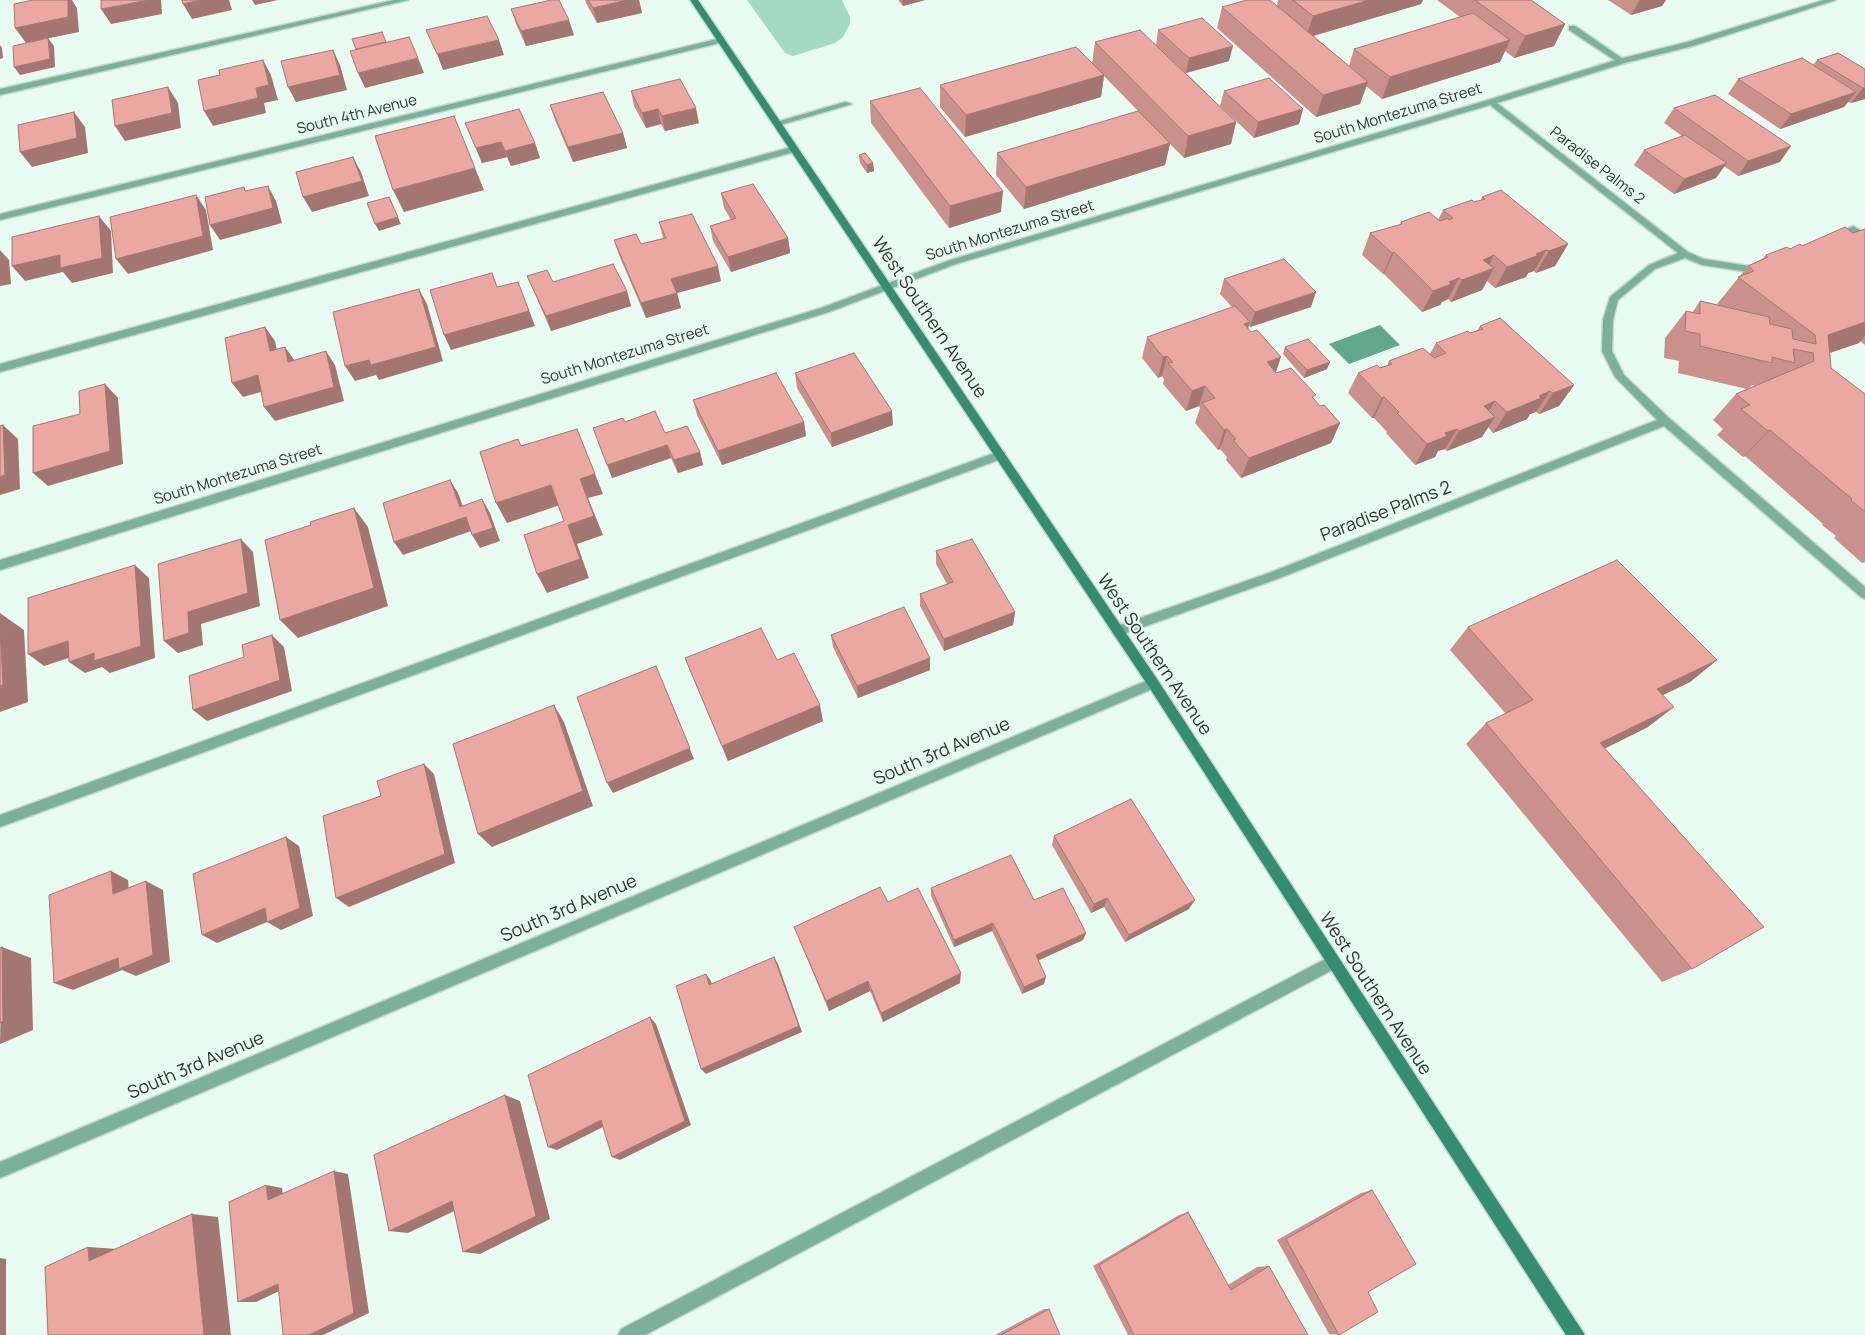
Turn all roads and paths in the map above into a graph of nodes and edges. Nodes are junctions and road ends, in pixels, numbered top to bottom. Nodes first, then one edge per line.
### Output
1 (404, 0) edge
2 (694, 0) edge
3 (1832, 0) edge
4 (1572, 28) dead end
5 (721, 40) junction
6 (1622, 61) junction
7 (0, 92) edge
8 (1491, 102) junction
9 (848, 104) dead end
10 (777, 123) junction
11 (795, 149) junction
12 (0, 217) edge
13 (1865, 237) edge
14 (1826, 240) edge
15 (1685, 254) junction
16 (1772, 264) edge
17 (886, 287) junction
18 (0, 368) edge
19 (1666, 422) junction
20 (1000, 454) junction
21 (0, 565) edge
22 (1865, 594) edge
23 (1118, 632) junction
24 (1153, 683) junction
25 (0, 821) edge
26 (1334, 962) junction
27 (0, 1170) edge
28 (627, 1335) edge
29 (1576, 1335) edge

1 - 7 street
2 - 5 main road, West Southern Avenue
3 - 6 street, South Montezuma Street
4 - 6 street
5 - 10 main road, West Southern Avenue
5 - 12 street, South 4th Avenue
6 - 8 street, South Montezuma Street
8 - 15 street, Paradise Palms 2
8 - 17 street, South Montezuma Street
9 - 10 street
10 - 11 main road, West Southern Avenue
11 - 17 main road, West Southern Avenue
11 - 18 street
13 - 14 street
15 - 16 street, Paradise Palms 2
15 - 19 street
17 - 20 main road, West Southern Avenue
17 - 21 street, South Montezuma Street
19 - 22 street
19 - 23 street, Paradise Palms 2
20 - 23 main road, West Southern Avenue
20 - 25 street
23 - 24 main road, West Southern Avenue
24 - 26 main road, West Southern Avenue
24 - 27 street, South 3rd Avenue
26 - 28 street
26 - 29 main road, West Southern Avenue

